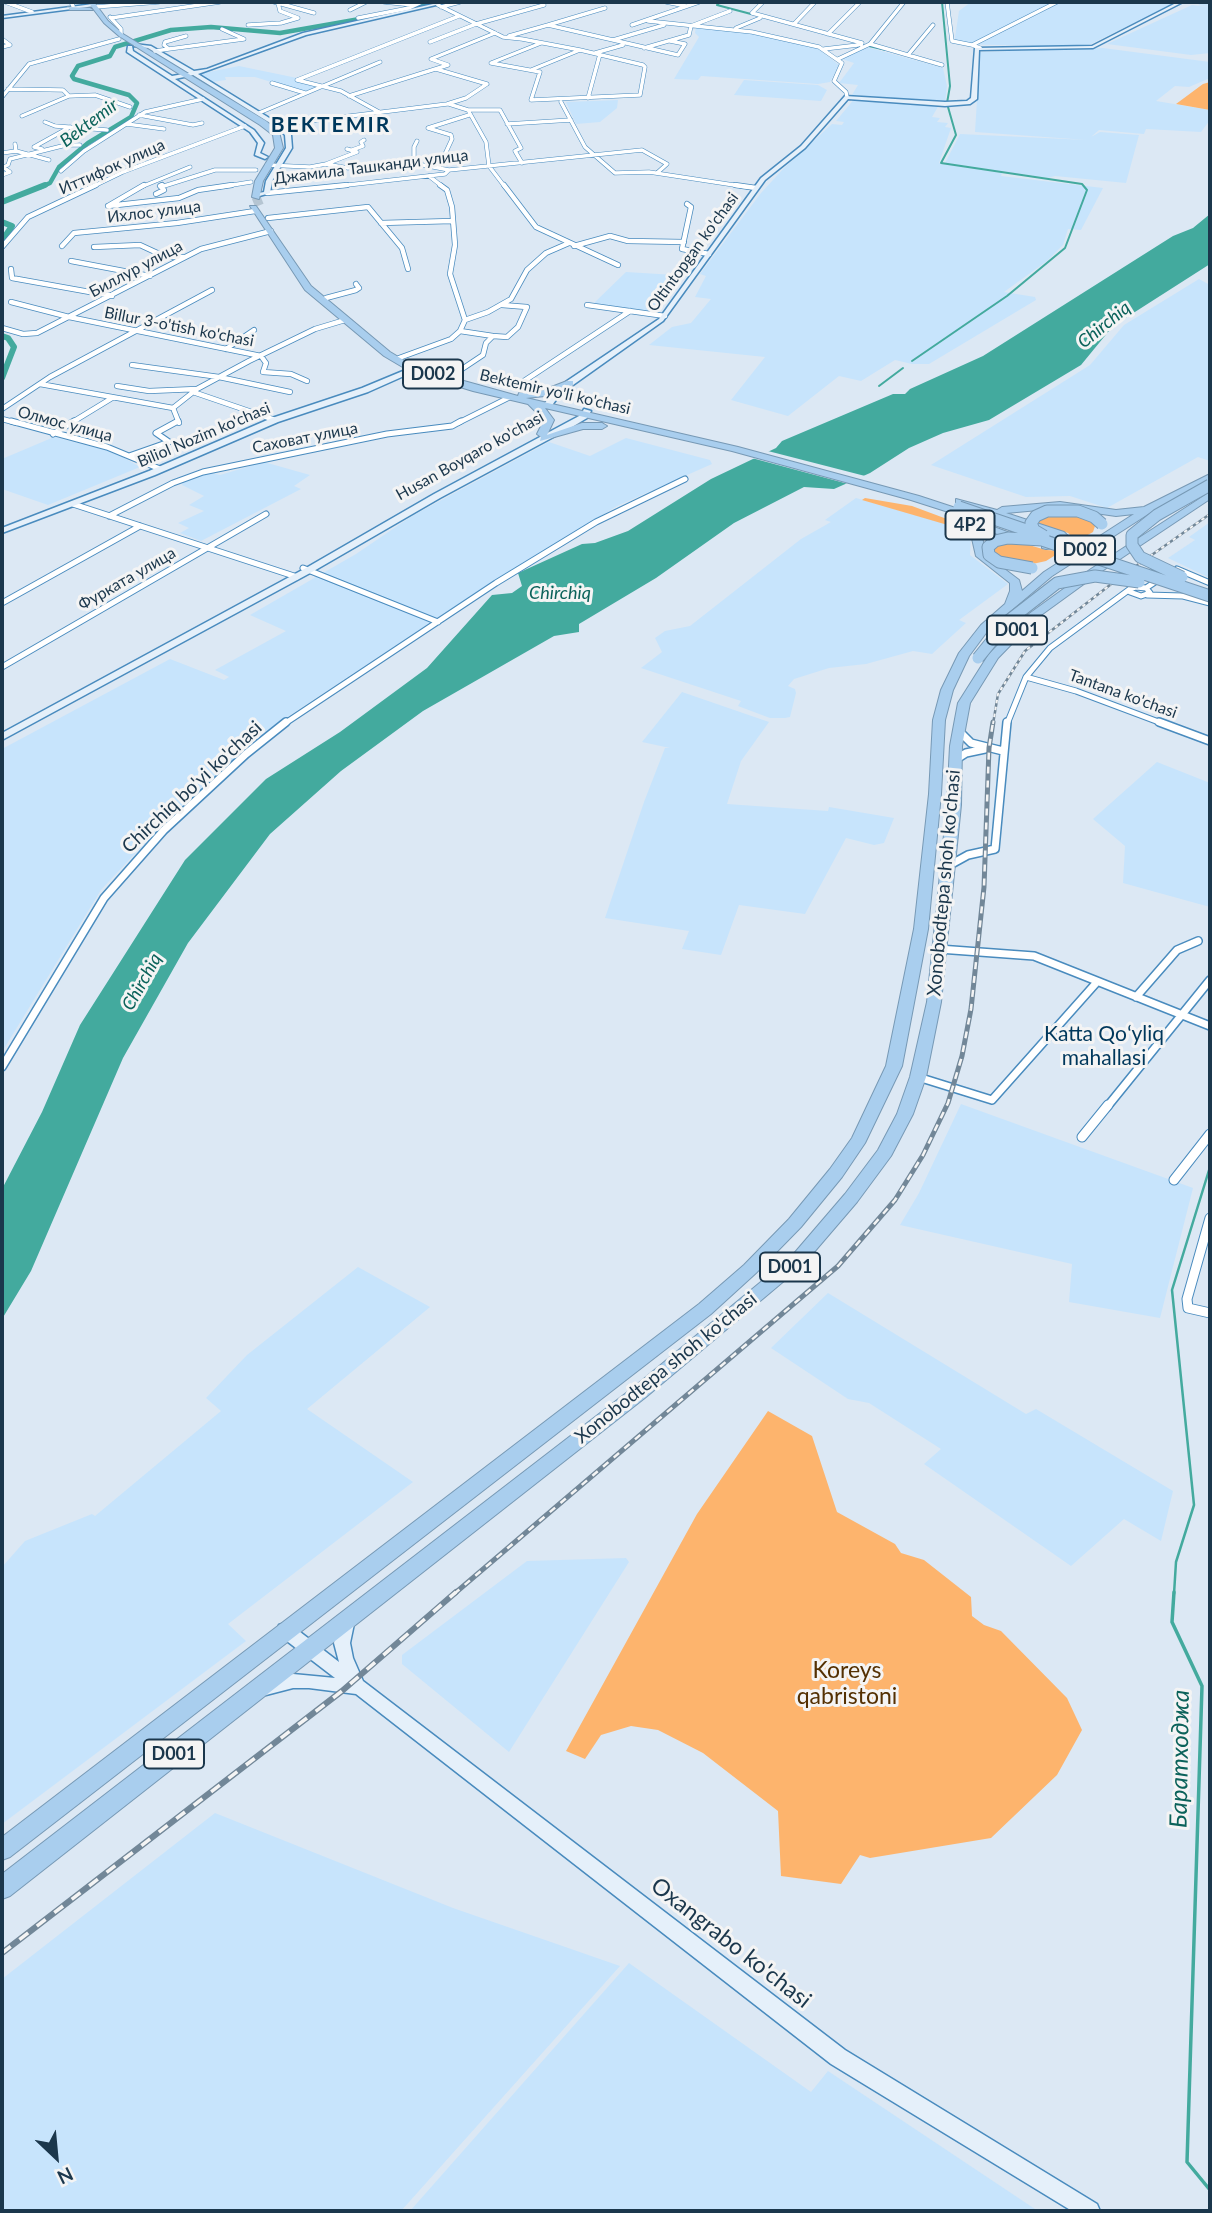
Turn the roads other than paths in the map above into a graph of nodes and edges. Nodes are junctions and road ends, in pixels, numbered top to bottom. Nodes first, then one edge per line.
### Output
1 (5, 2) edge
2 (159, 2) edge
3 (220, 2) edge
4 (276, 2) edge
5 (366, 2) edge
6 (384, 2) edge
7 (422, 2) edge
8 (447, 2) edge
9 (460, 2) edge
10 (666, 2) edge
11 (699, 2) edge
12 (763, 2) edge
13 (815, 2) edge
14 (860, 2) edge
15 (904, 2) edge
16 (947, 2) edge
17 (1057, 2) edge
18 (1181, 2) edge
19 (91, 4) edge
20 (544, 5) dead end
21 (71, 6) edge
22 (440, 6) junction
23 (686, 6) junction
24 (413, 8) junction
25 (605, 8) dead end
26 (350, 10) dead end
27 (730, 10) dead end
28 (32, 12) junction
29 (314, 13) dead end
30 (2, 16) edge
31 (459, 16) junction
32 (111, 18) junction
33 (358, 18) dead end
34 (760, 18) dead end
35 (648, 21) junction
36 (671, 23) junction
37 (476, 24) junction
38 (794, 24) junction
39 (248, 25) dead end
40 (548, 25) junction
41 (933, 25) dead end
42 (632, 26) dead end
43 (691, 26) junction
44 (222, 29) dead end
45 (733, 29) junction
46 (495, 33) junction
47 (828, 34) junction
48 (186, 36) dead end
49 (506, 37) junction
50 (2, 39) edge
51 (611, 41) junction
52 (670, 41) junction
53 (127, 42) junction
54 (429, 43) dead end
55 (541, 43) junction
56 (626, 44) junction
57 (871, 44) junction
58 (862, 45) junction
59 (972, 45) junction
60 (2, 47) edge
61 (644, 48) junction
62 (980, 48) junction
63 (169, 49) junction
64 (824, 49) junction
65 (580, 50) junction
66 (155, 51) junction
67 (597, 54) junction
68 (908, 55) junction
69 (838, 59) junction
70 (380, 62) dead end
71 (543, 65) junction
72 (942, 65) dead end
73 (436, 69) junction
74 (529, 70) junction
75 (540, 72) junction
76 (183, 76) junction
77 (272, 83) dead end
78 (321, 86) junction
79 (8, 89) junction
80 (214, 89) junction
81 (304, 93) junction
82 (69, 96) junction
83 (221, 96) junction
84 (349, 96) junction
85 (2, 97) edge
86 (234, 97) junction
87 (847, 97) junction
88 (203, 99) junction
89 (587, 99) junction
90 (561, 102) dead end
91 (447, 104) junction
92 (172, 106) junction
93 (130, 107) dead end
94 (379, 112) junction
95 (469, 112) junction
96 (173, 113) dead end
97 (259, 113) junction
98 (139, 115) junction
99 (22, 116) dead end
100 (347, 117) junction
101 (571, 120) junction
102 (45, 122) dead end
103 (202, 123) dead end
104 (127, 124) junction
105 (507, 124) junction
106 (277, 125) junction
107 (73, 126) junction
108 (245, 126) junction
109 (164, 129) dead end
110 (107, 130) dead end
111 (364, 130) dead end
112 (364, 140) dead end
113 (417, 142) dead end
114 (15, 144) dead end
115 (80, 145) dead end
116 (45, 150) junction
117 (16, 151) junction
118 (2, 153) edge
119 (286, 154) junction
120 (28, 155) junction
121 (596, 155) junction
122 (49, 160) dead end
123 (268, 160) junction
124 (414, 163) junction
125 (522, 163) junction
126 (326, 164) junction
127 (278, 166) junction
128 (489, 166) junction
129 (190, 167) dead end
130 (439, 167) junction
131 (256, 170) junction
132 (449, 170) junction
133 (61, 171) dead end
134 (657, 173) junction
135 (2, 175) edge
136 (429, 176) junction
137 (251, 182) junction
138 (756, 188) junction
139 (156, 194) dead end
140 (267, 194) junction
141 (254, 196) junction
142 (687, 204) dead end
143 (256, 208) junction
144 (268, 218) junction
145 (452, 221) junction
146 (381, 223) junction
147 (271, 231) junction
148 (684, 242) junction
149 (572, 245) junction
150 (62, 246) dead end
151 (2, 247) edge
152 (94, 247) dead end
153 (709, 254) junction
154 (184, 257) junction
155 (71, 261) dead end
156 (618, 265) dead end
157 (11, 269) dead end
158 (408, 270) dead end
159 (150, 276) junction
160 (356, 284) dead end
161 (212, 290) dead end
162 (112, 296) junction
163 (326, 298) junction
164 (11, 302) dead end
165 (502, 305) junction
166 (587, 305) dead end
167 (630, 311) junction
168 (664, 316) junction
169 (69, 317) junction
170 (345, 320) junction
171 (465, 320) junction
172 (2, 328) edge
173 (254, 330) dead end
174 (137, 331) junction
175 (460, 331) junction
176 (493, 336) junction
177 (226, 349) junction
178 (261, 356) junction
179 (399, 358) junction
180 (132, 365) dead end
181 (416, 369) junction
182 (219, 377) junction
183 (447, 379) junction
184 (307, 381) dead end
185 (521, 383) dead end
186 (569, 383) junction
187 (40, 384) junction
188 (117, 386) dead end
189 (195, 391) junction
190 (290, 392) dead end
191 (514, 397) junction
192 (112, 398) junction
193 (548, 405) junction
194 (173, 408) junction
195 (2, 409) edge
196 (583, 414) junction
197 (2, 419) edge
198 (275, 420) junction
199 (53, 434) junction
200 (671, 435) junction
201 (542, 436) junction
202 (736, 448) junction
203 (129, 456) junction
204 (160, 469) junction
205 (1210, 477) edge
206 (685, 479) dead end
207 (1210, 485) edge
208 (876, 486) junction
209 (1210, 495) edge
210 (73, 504) junction
211 (1155, 505) junction
212 (973, 506) junction
213 (957, 512) junction
214 (266, 514) dead end
215 (109, 516) junction
216 (140, 526) junction
217 (2, 531) edge
218 (1044, 538) junction
219 (1097, 541) junction
220 (211, 548) junction
221 (1125, 551) junction
222 (1069, 561) junction
223 (306, 569) junction
224 (1095, 570) junction
225 (294, 575) junction
226 (1145, 593) junction
227 (1209, 593) edge
228 (2, 603) edge
229 (1009, 605) junction
230 (1110, 605) junction
231 (438, 622) junction
232 (2, 667) edge
233 (1026, 677) junction
234 (964, 703) junction
235 (958, 730) junction
236 (2, 734) edge
237 (1210, 741) edge
238 (991, 749) junction
239 (1003, 751) junction
240 (955, 760) junction
241 (947, 867) junction
242 (1198, 941) dead end
243 (939, 949) junction
244 (1210, 980) edge
245 (1097, 982) junction
246 (1136, 997) junction
247 (1181, 1014) junction
248 (1210, 1026) edge
249 (894, 1066) junction
250 (2, 1067) edge
251 (919, 1073) junction
252 (1210, 1134) edge
253 (1083, 1137) dead end
254 (1174, 1180) dead end
255 (1210, 1218) edge
256 (750, 1269) junction
257 (773, 1281) junction
258 (1210, 1312) edge
259 (347, 1619) junction
260 (285, 1630) junction
261 (308, 1649) junction
262 (358, 1689) junction
263 (256, 1690) junction
264 (2, 1850) edge
265 (2, 1888) edge
266 (1090, 2211) edge

1 - 28 street
2 - 19 street
3 - 32 street
4 - 29 street
4 - 39 street
5 - 26 street
6 - 24 street
7 - 24 street
8 - 22 street
9 - 22 street
10 - 23 street
11 - 23 street
12 - 38 street
13 - 38 street
14 - 47 street
15 - 57 street
16 - 59 street
17 - 59 street
18 - 62 street
19 - 21 highway
19 - 32 street
19 - 53 highway
20 - 37 street
21 - 28 street
21 - 30 street
22 - 24 street
22 - 31 street
23 - 35 street
24 - 33 street
24 - 76 street
25 - 40 street
27 - 43 street
28 - 30 street
31 - 37 street
31 - 78 street
32 - 53 street
34 - 45 street
35 - 36 street
35 - 42 street
36 - 43 street
36 - 51 street
37 - 46 street
37 - 54 street
38 - 47 street
40 - 49 street
40 - 51 street
41 - 68 street
43 - 45 street
43 - 52 street
44 - 63 street
45 - 64 street
46 - 49 street
46 - 73 street
47 - 58 street
48 - 63 street
49 - 55 street
50 - 60 street
51 - 56 street
52 - 61 street
52 - 61 street
53 - 66 street
53 - 76 highway
53 - 79 street
55 - 65 street
55 - 74 street
56 - 61 street
56 - 67 street
57 - 58 street
57 - 68 street
58 - 64 street
58 - 69 street
59 - 62 street
62 - 87 street
63 - 66 street
64 - 69 street
65 - 67 street
65 - 71 street
66 - 76 street
67 - 89 street
67 - 89 street
68 - 72 street
69 - 87 street
70 - 78 street
71 - 74 street
71 - 75 street
73 - 84 street
73 - 91 street
74 - 75 street
75 - 89 street
76 - 80 highway
76 - 88 street
76 - 123 highway
77 - 81 street
78 - 81 street
78 - 84 street
79 - 82 street
79 - 85 street
80 - 83 highway
80 - 86 street
81 - 97 street
82 - 93 street
82 - 99 street
83 - 86 highway
83 - 123 highway
84 - 94 street
86 - 97 street
87 - 138 street, Oltintopgan ko'chasi
88 - 92 street
88 - 108 street
90 - 101 street
91 - 94 street
91 - 95 street
92 - 96 street
92 - 98 street
94 - 100 street
95 - 105 street
95 - 128 street
95 - 130 street
97 - 106 street
98 - 103 street
98 - 104 street
100 - 106 street
100 - 111 street
101 - 105 street
101 - 121 street
102 - 107 street
104 - 109 street
104 - 133 street
105 - 125 street
106 - 119 street
107 - 110 street
107 - 116 street
108 - 123 street
108 - 151 street, Иттифок улица
112 - 126 street
113 - 124 street
114 - 117 street
115 - 116 street
116 - 120 street
117 - 118 street
117 - 120 street
119 - 123 highway
119 - 127 street
120 - 122 street
120 - 135 street
121 - 125 street, Джамила Ташканди улица
121 - 134 street
121 - 134 street, Джамила Ташканди улица
123 - 127 street
123 - 131 highway
123 - 141 highway
124 - 126 street
124 - 130 street
125 - 128 street, Джамила Ташканди улица
126 - 127 street
127 - 140 street
128 - 132 street, Джамила Ташканди улица
128 - 149 street, Джамила Ташканди улица
129 - 137 street
130 - 132 street
131 - 137 highway
131 - 139 street
132 - 136 street, Джамила Ташканди улица
134 - 138 street
136 - 140 street, Джамила Ташканди улица
136 - 145 street
137 - 141 highway
138 - 153 street, Oltintopgan ko'chasi
140 - 141 street, Джамила Ташканди улица
142 - 148 street
143 - 144 highway, Bektemir yo'li ko'chasi / D002
143 - 147 highway, Bektemir yo'li ko'chasi / D002
143 - 150 street, Ихлос улица
144 - 146 street
144 - 163 highway, Bektemir yo'li ko'chasi / D002
145 - 146 street
145 - 171 street
146 - 158 street
147 - 154 street, Биллур улица
147 - 170 highway, Bektemir yo'li ko'chasi / D002
148 - 149 street
148 - 153 street
149 - 156 street, Джамила Ташканди улица
149 - 165 street
152 - 154 street
153 - 168 street, Oltintopgan ko'chasi
154 - 159 street, Биллур улица
155 - 159 street
157 - 162 street
159 - 162 street, Биллур улица
160 - 163 street
161 - 174 street, Олмос улица
162 - 169 street, Биллур улица
163 - 179 highway, Bektemir yo'li ko'chasi / D002
164 - 169 street, Billur 3-o'tish ko'chasi
165 - 171 street
165 - 176 street
166 - 167 street
167 - 168 street
167 - 185 street
168 - 186 street, Oltintopgan ko'chasi
169 - 172 street, Биллур улица
169 - 174 street, Billur 3-o'tish ko'chasi
170 - 178 street
170 - 181 highway, Bektemir yo'li ko'chasi / D002
171 - 175 street
173 - 177 street
174 - 177 street, Billur 3-o'tish ko'chasi
174 - 187 street, Олмос улица
175 - 176 street
175 - 179 street
176 - 183 street
177 - 178 street, Billur 3-o'tish ko'chasi
178 - 182 street
178 - 184 street
179 - 181 highway, Bektemir yo'li ko'chasi / D002
180 - 182 street
181 - 183 highway, Bektemir yo'li ko'chasi / D002
181 - 191 highway, Bektemir yo'li ko'chasi / D002
181 - 198 street, Biliol Nozim ko'chasi
182 - 189 street
182 - 190 street
183 - 191 highway, Bektemir yo'li ko'chasi / D002
186 - 191 highway
186 - 193 street, Oltintopgan ko'chasi
186 - 196 highway
187 - 192 street
187 - 195 street, Олмос улица
188 - 189 street
189 - 194 street
189 - 198 street
191 - 193 highway, Bektemir yo'li ko'chasi / D002
191 - 201 highway
191 - 215 street, Саховат улица
192 - 194 street
192 - 199 street
193 - 196 highway, Bektemir yo'li ko'chasi / D002
194 - 203 street
196 - 200 highway, Bektemir yo'li ko'chasi / D002
196 - 201 street, Husan Boyqaro ko'chasi
196 - 202 highway, Bektemir yo'li ko'chasi / D002
197 - 199 street, Олмос улица
198 - 204 street, Biliol Nozim ko'chasi
199 - 203 street, Олмос улица
200 - 201 highway
200 - 202 highway, Bektemir yo'li ko'chasi / D002
201 - 223 street, Husan Boyqaro ko'chasi
202 - 208 highway, Bektemir yo'li ko'chasi / D002
203 - 204 street, Олмос улица
204 - 210 street, Biliol Nozim ko'chasi
205 - 211 highway, Xonobodtepa shoh ko'chasi / D001
206 - 231 street, Chirchiq bo'yi ko'chasi
207 - 227 highway, bridge
208 - 212 highway, 4P2
208 - 213 highway, 4P2
209 - 221 highway, Xonobodtepa shoh ko'chasi / D001
210 - 215 street
210 - 217 street, Biliol Nozim ko'chasi
211 - 212 highway, 4P2
211 - 219 highway, Xonobodtepa shoh ko'chasi / D001
212 - 213 highway
213 - 218 highway, D002, bridge
213 - 229 highway, 4P2
214 - 220 street, Фурката улица
215 - 216 street
216 - 220 street
216 - 228 street
218 - 219 highway, bridge
218 - 222 highway, bridge
218 - 227 highway, D002, bridge
219 - 221 highway
219 - 222 highway, Xonobodtepa shoh ko'chasi / D001
220 - 225 street
220 - 232 street, Фурката улица
221 - 224 highway, Xonobodtepa shoh ko'chasi / D001
222 - 224 highway
222 - 229 highway, Xonobodtepa shoh ko'chasi / D001
223 - 225 street, Husan Boyqaro ko'chasi
223 - 231 street
224 - 234 highway, Xonobodtepa shoh ko'chasi / D001
225 - 236 street, Husan Boyqaro ko'chasi
226 - 227 street
226 - 227 street
226 - 230 street
226 - 230 street
227 - 234 highway, bridge
229 - 249 highway, Xonobodtepa shoh ko'chasi / D001
230 - 233 street
231 - 250 street, Chirchiq bo'yi ko'chasi
233 - 237 street, Tantana ko'chasi
233 - 239 street
234 - 235 highway, Xonobodtepa shoh ko'chasi / D001
235 - 238 street
235 - 240 highway, Xonobodtepa shoh ko'chasi / D001
238 - 239 street
238 - 240 street
239 - 241 street
240 - 241 highway, Xonobodtepa shoh ko'chasi / D001
241 - 243 highway, Xonobodtepa shoh ko'chasi / D001
242 - 246 street
243 - 245 street
243 - 251 highway, Xonobodtepa shoh ko'chasi / D001
244 - 247 street
245 - 246 street
245 - 251 street
246 - 247 street
247 - 248 street
247 - 253 street
249 - 251 highway
249 - 256 highway, Xonobodtepa shoh ko'chasi / D001
251 - 257 highway, Xonobodtepa shoh ko'chasi / D001
252 - 254 street
255 - 258 street
256 - 257 highway
256 - 260 highway, Xonobodtepa shoh ko'chasi / D001
257 - 259 highway, Xonobodtepa shoh ko'chasi / D001
259 - 261 highway, Xonobodtepa shoh ko'chasi / D001
259 - 262 street
260 - 261 street, Oxangrabo ko'chasi
260 - 264 highway, Xonobodtepa shoh ko'chasi / D001
261 - 262 street, Oxangrabo ko'chasi
261 - 263 highway, Xonobodtepa shoh ko'chasi / D001
262 - 263 street, Oxangrabo ko'chasi
262 - 266 street, Oxangrabo ko'chasi
263 - 265 highway, Xonobodtepa shoh ko'chasi / D001

